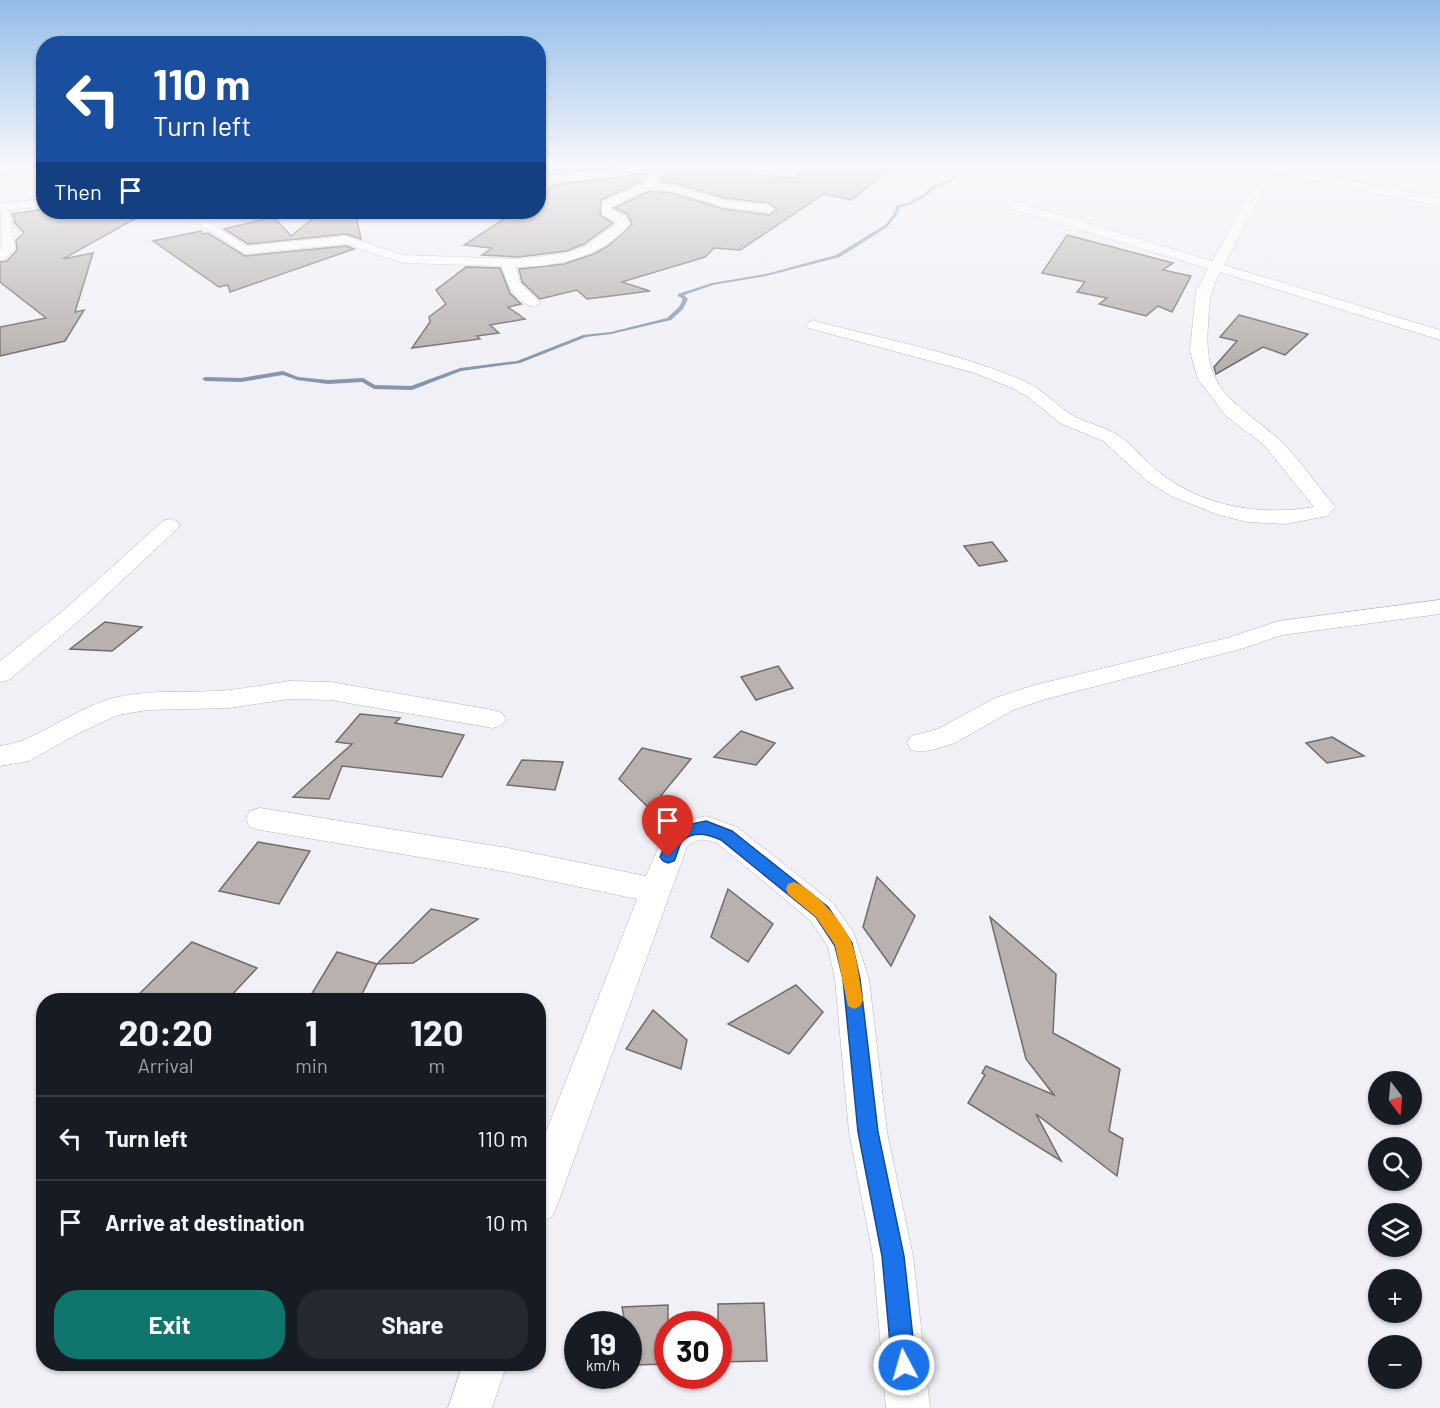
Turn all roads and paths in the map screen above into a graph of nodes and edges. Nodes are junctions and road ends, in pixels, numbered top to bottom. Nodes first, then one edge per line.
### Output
1 (6, 231) edge
2 (215, 231) edge
3 (617, 231) edge
4 (1096, 231) edge
5 (1233, 231) edge
6 (0, 255) edge
7 (508, 263) junction
8 (1217, 266) junction
9 (534, 303) dead end
10 (1440, 318) edge
11 (813, 325) dead end
12 (1414, 328) junction
13 (1440, 335) edge
14 (170, 525) dead end
15 (1431, 609) edge
16 (1440, 627) edge
17 (0, 674) edge
18 (493, 719) dead end
19 (920, 743) dead end
20 (0, 756) edge
21 (260, 819) dead end
22 (656, 891) junction
23 (546, 1182) edge
24 (483, 1371) edge
25 (470, 1408) edge
26 (908, 1408) edge

1 - 6 street
2 - 7 street
3 - 7 street
4 - 8 street
5 - 8 street
7 - 9 street
8 - 11 street
8 - 12 street
10 - 12 street
12 - 13 street
14 - 17 street
15 - 16 street
15 - 19 street
18 - 20 street
21 - 22 street
22 - 23 street
22 - 26 street
24 - 25 street

